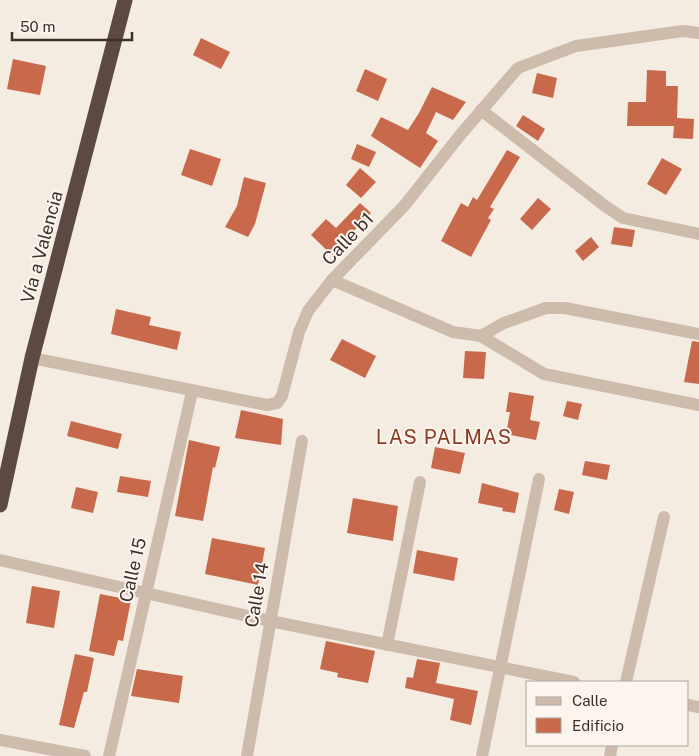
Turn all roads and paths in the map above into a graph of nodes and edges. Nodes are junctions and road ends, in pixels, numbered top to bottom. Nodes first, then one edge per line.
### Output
1 (125, 0) edge
2 (699, 33) edge
3 (481, 110) junction
4 (699, 234) edge
5 (332, 280) junction
6 (699, 334) edge
7 (481, 336) junction
8 (32, 358) junction
9 (192, 392) junction
10 (699, 405) edge
11 (302, 441) dead end
12 (538, 479) dead end
13 (420, 482) dead end
14 (0, 505) edge
15 (664, 517) dead end
16 (0, 560) edge
17 (145, 592) junction
18 (270, 621) junction
19 (387, 645) junction
20 (499, 667) junction
21 (569, 681) edge
22 (626, 681) edge
23 (0, 740) edge
24 (85, 756) edge
25 (109, 756) edge
26 (248, 756) edge
27 (482, 756) edge

1 - 8 highway, Vía a Valencia
2 - 3 street, Calle b1
3 - 4 street
3 - 5 street, Calle b1
5 - 7 street
5 - 9 street, Calle b1
6 - 7 street
7 - 10 street
8 - 9 street, Calle b1
8 - 14 highway, Vía a Valencia
9 - 17 street, Calle 15
11 - 18 street, Calle 14
12 - 20 street
13 - 19 street
15 - 22 street
16 - 17 street
17 - 18 street
17 - 25 street, Calle 15
18 - 19 street
18 - 26 street, Calle 14
19 - 20 street
20 - 21 street
20 - 27 street
23 - 24 street

